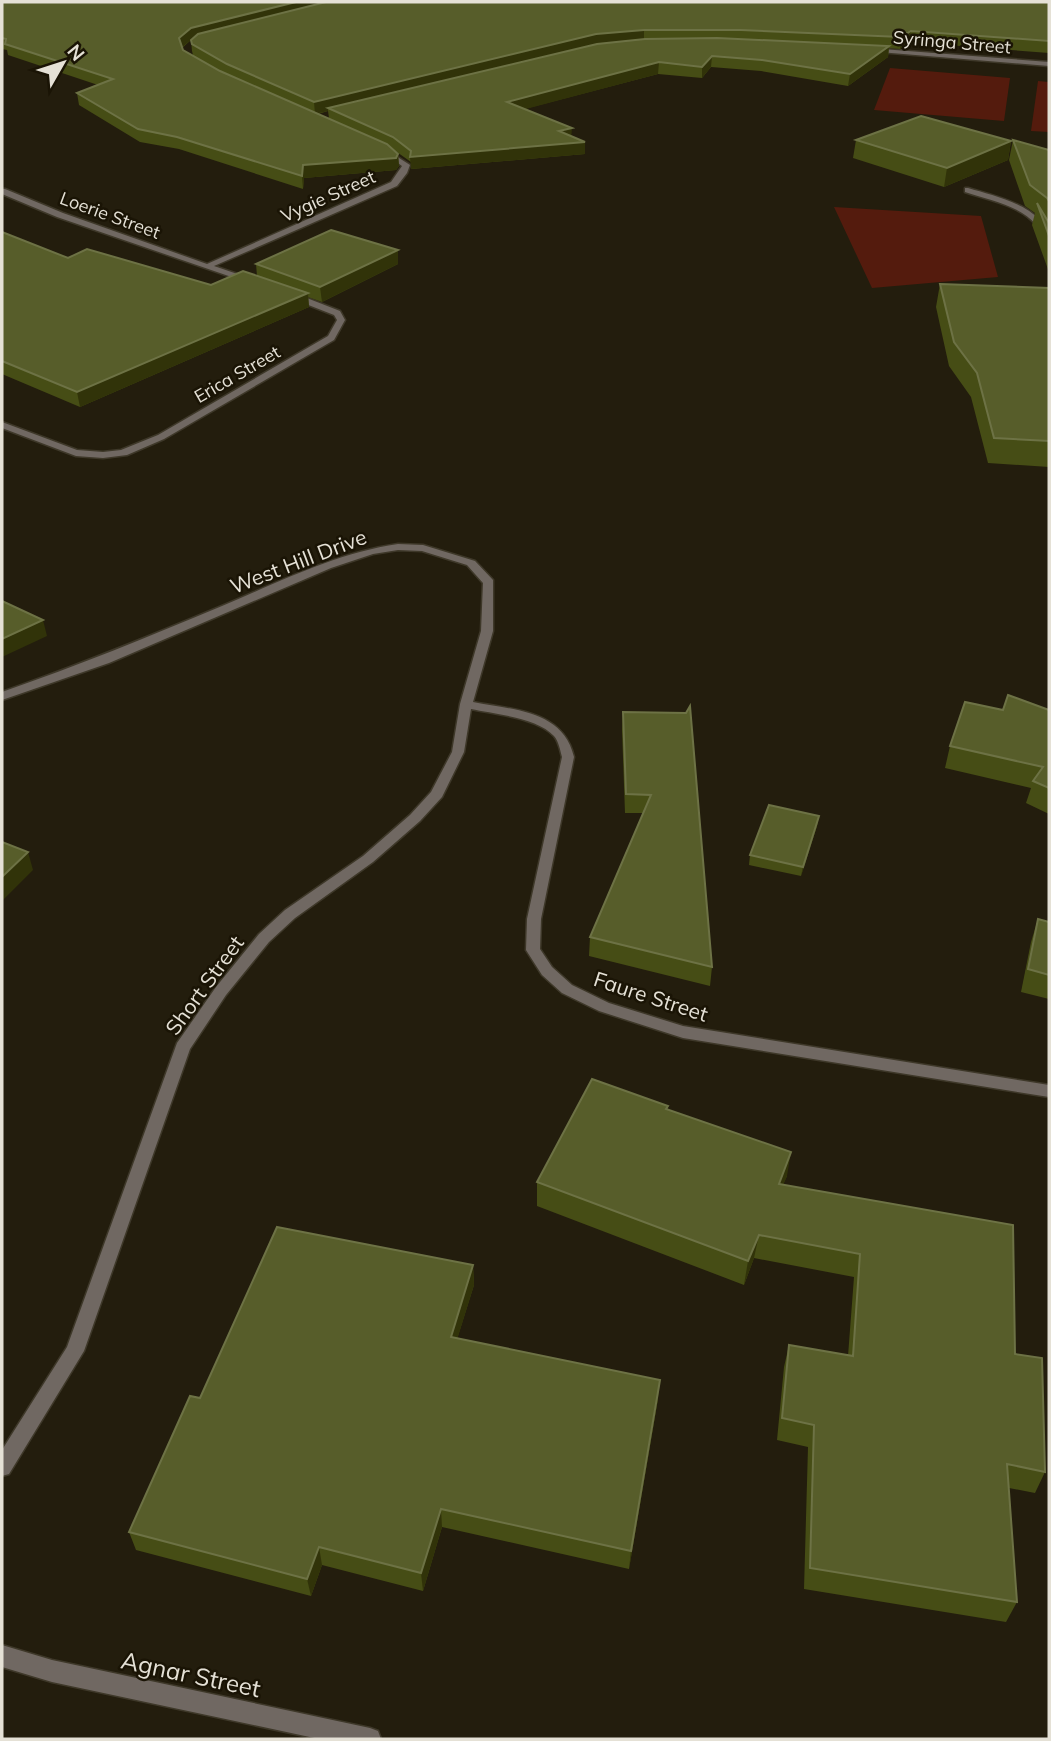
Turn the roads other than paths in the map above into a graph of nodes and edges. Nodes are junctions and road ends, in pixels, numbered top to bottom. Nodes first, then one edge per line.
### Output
1 (866, 50) edge
2 (1049, 64) edge
3 (370, 143) edge
4 (968, 190) edge
5 (2, 191) edge
6 (1049, 243) edge
7 (208, 267) junction
8 (257, 283) edge
9 (281, 292) edge
10 (2, 425) edge
11 (2, 696) edge
12 (466, 704) junction
13 (1049, 1091) edge
14 (2, 1467) edge
15 (2, 1656) edge
16 (370, 1739) edge

1 - 2 street, Syringa Street
3 - 7 street, Vygie Street
4 - 6 street
5 - 7 street, Loerie Street
7 - 8 street
9 - 10 street, Erica Street
11 - 12 street, West Hill Drive
12 - 13 street, Faure Street
12 - 14 street, Short Street
15 - 16 street, Agnar Street

